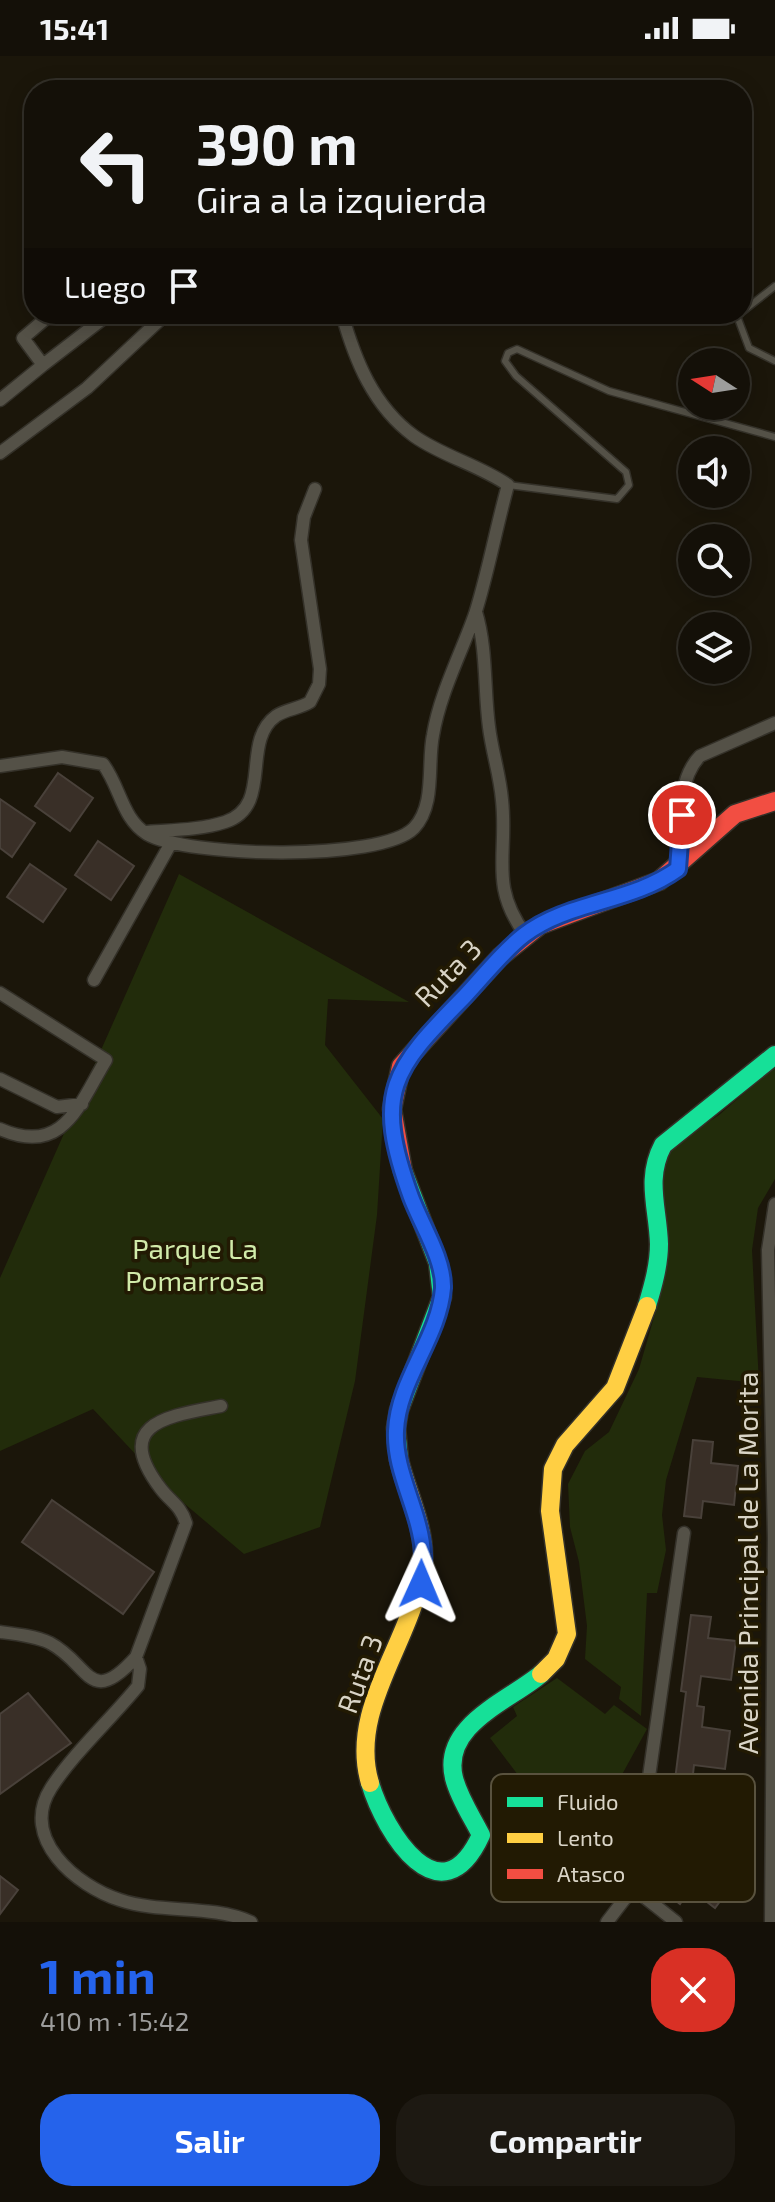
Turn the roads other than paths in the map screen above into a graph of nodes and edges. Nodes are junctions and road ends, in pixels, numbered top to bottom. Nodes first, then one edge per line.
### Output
1 (775, 286) edge
2 (752, 304) edge
3 (39, 324) edge
4 (96, 324) edge
5 (155, 324) edge
6 (345, 324) edge
7 (740, 324) edge
8 (775, 361) edge
9 (43, 365) junction
10 (0, 400) edge
11 (775, 437) edge
12 (0, 453) edge
13 (508, 485) junction
14 (315, 489) dead end
15 (476, 612) junction
16 (775, 723) edge
17 (0, 766) edge
18 (775, 801) edge
19 (144, 832) junction
20 (171, 843) junction
21 (678, 869) junction
22 (525, 934) junction
23 (94, 980) dead end
24 (0, 993) edge
25 (775, 1055) edge
26 (0, 1079) edge
27 (82, 1104) junction
28 (0, 1129) edge
29 (775, 1204) edge
30 (773, 1393) edge
31 (221, 1406) dead end
32 (684, 1533) dead end
33 (774, 1538) edge
34 (0, 1632) edge
35 (136, 1657) junction
36 (649, 1774) edge
37 (774, 1807) edge
38 (622, 1902) edge
39 (651, 1902) edge
40 (251, 1922) edge
41 (607, 1922) edge
42 (676, 1922) edge
43 (771, 1922) edge

1 - 2 lane
3 - 9 street
4 - 9 street
5 - 12 street
6 - 13 street
7 - 8 lane
9 - 10 street
11 - 13 lane
13 - 15 street
14 - 19 street
15 - 20 street
15 - 22 street
16 - 21 street
17 - 19 street
18 - 21 street, Ruta 3
19 - 20 street
20 - 23 street
21 - 22 street, Ruta 3
22 - 25 street, Ruta 3
24 - 27 street
26 - 27 street
27 - 28 street
29 - 30 street, Avenida Principal de La Morita
30 - 33 street, Avenida Principal de La Morita
31 - 35 street
32 - 36 street
33 - 37 street, Avenida Principal de La Morita
34 - 35 street
35 - 40 street
37 - 43 street, Avenida Principal de La Morita
38 - 41 street
39 - 42 street

